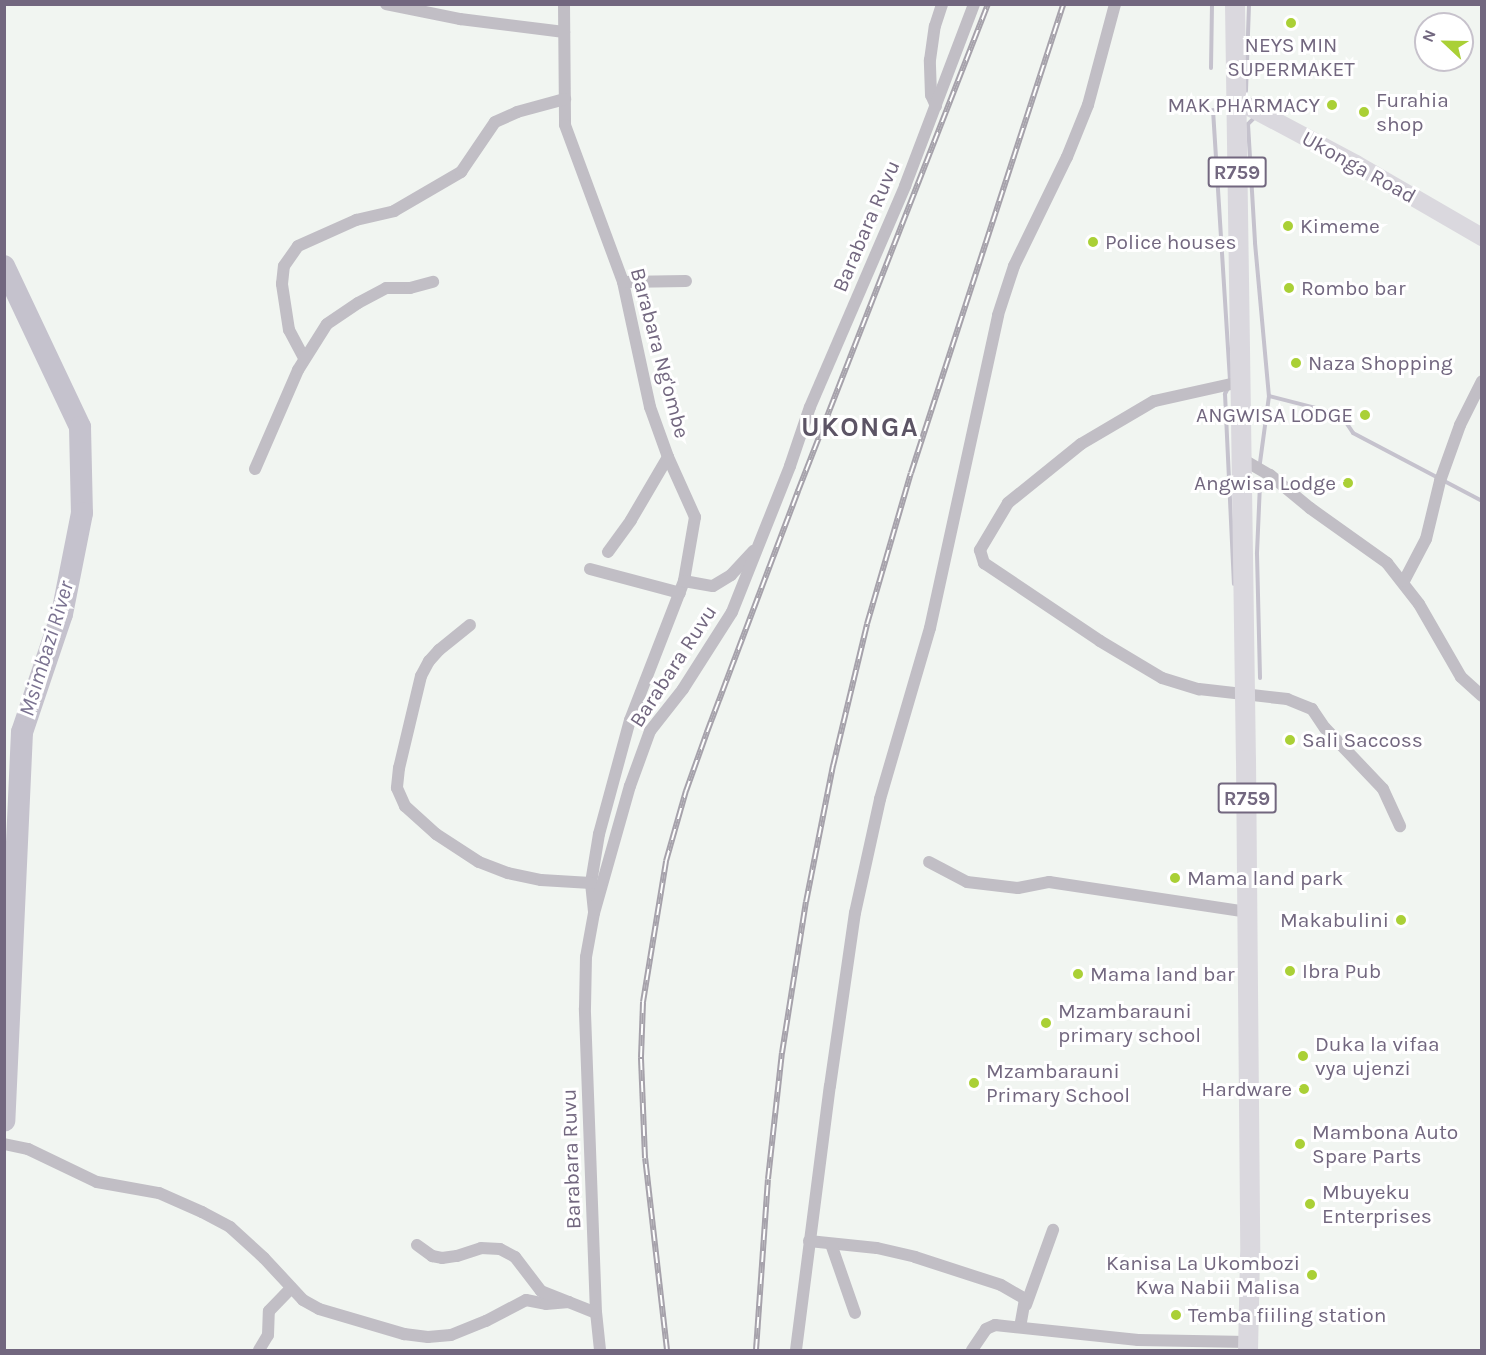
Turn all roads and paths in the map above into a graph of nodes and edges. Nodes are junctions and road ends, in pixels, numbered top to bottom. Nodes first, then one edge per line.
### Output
1 (386, 4) edge
2 (564, 4) edge
3 (942, 4) edge
4 (974, 4) edge
5 (1116, 4) edge
6 (1235, 4) edge
7 (564, 32) junction
8 (565, 99) junction
9 (1236, 100) junction
10 (936, 106) junction
11 (1482, 237) edge
12 (686, 281) dead end
13 (433, 282) dead end
14 (623, 282) junction
15 (304, 358) junction
16 (1482, 381) edge
17 (1240, 382) junction
18 (668, 458) junction
19 (1242, 459) junction
20 (255, 469) dead end
21 (759, 544) junction
22 (608, 552) dead end
23 (590, 569) dead end
24 (1404, 581) junction
25 (682, 587) junction
26 (470, 625) dead end
27 (1244, 694) junction
28 (1482, 696) edge
29 (1400, 826) dead end
30 (928, 862) dead end
31 (591, 883) junction
32 (1248, 912) junction
33 (594, 913) junction
34 (4, 1144) edge
35 (1053, 1230) dead end
36 (810, 1241) junction
37 (831, 1244) junction
38 (417, 1245) dead end
39 (291, 1288) junction
40 (569, 1302) junction
41 (1026, 1305) junction
42 (855, 1312) dead end
43 (596, 1313) junction
44 (1020, 1326) junction
45 (1248, 1346) edge
46 (259, 1350) edge
47 (600, 1350) edge
48 (796, 1350) edge
49 (972, 1350) edge

1 - 7 street
2 - 7 street, Barabara Ng'ombe
3 - 10 street
4 - 10 street, Barabara Ruvu
5 - 36 street
6 - 9 main road, R759
7 - 8 street, Barabara Ng'ombe
8 - 14 street, Barabara Ng'ombe
8 - 15 street
9 - 11 street, Ukonga Road
9 - 17 main road, R759
10 - 21 street, Barabara Ruvu
12 - 14 street
13 - 15 street
14 - 18 street, Barabara Ng'ombe
15 - 20 street
16 - 24 street
17 - 19 main road, R759
17 - 27 street
18 - 22 street
18 - 25 street, Barabara Ng'ombe
19 - 24 street
19 - 27 main road, R759
21 - 25 street
21 - 33 street, Barabara Ruvu
23 - 25 street
24 - 28 street
25 - 31 street, Barabara Ng'ombe
26 - 31 street
27 - 29 street
27 - 32 main road, R759
30 - 32 street
31 - 33 street, Barabara Ng'ombe
32 - 45 main road, R759
33 - 43 street, Barabara Ruvu
34 - 39 street
35 - 41 street
36 - 37 street
36 - 48 street
37 - 41 street
37 - 42 street
38 - 40 street
39 - 40 street
39 - 46 street
40 - 43 street
41 - 44 street
43 - 47 street, Barabara Ruvu
44 - 45 street
44 - 49 street

